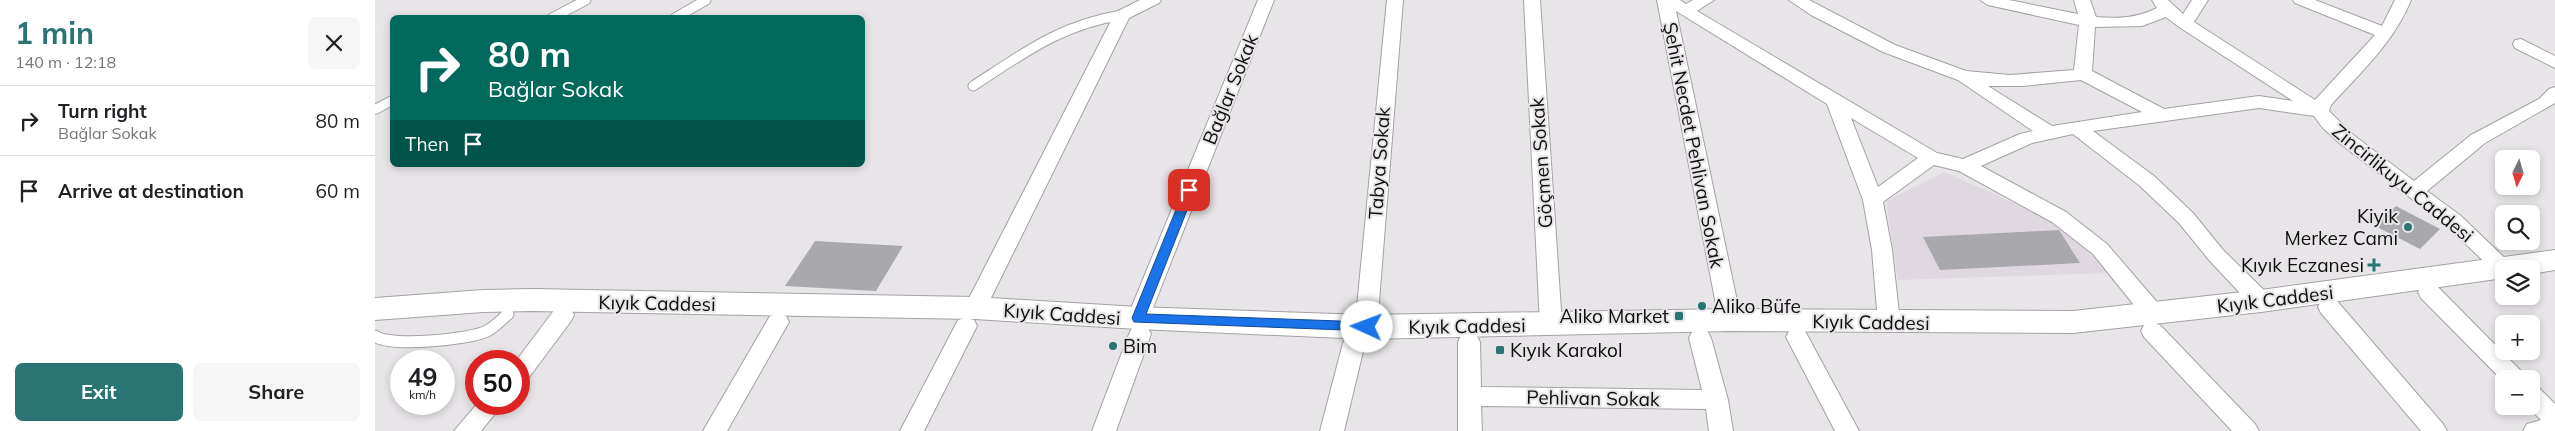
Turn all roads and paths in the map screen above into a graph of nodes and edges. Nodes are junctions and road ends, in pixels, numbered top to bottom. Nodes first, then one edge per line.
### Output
1 (585, 0) edge
2 (706, 0) edge
3 (1153, 0) edge
4 (1266, 0) edge
5 (1395, 0) edge
6 (1532, 0) edge
7 (1667, 0) edge
8 (1706, 0) edge
9 (1797, 0) edge
10 (1989, 0) edge
11 (2082, 0) edge
12 (2200, 0) edge
13 (2301, 0) edge
14 (2403, 0) edge
15 (2163, 5) edge
16 (1684, 10) junction
17 (558, 15) edge
18 (680, 15) edge
19 (1122, 16) junction
20 (2089, 19) junction
21 (2185, 22) junction
22 (2384, 33) junction
23 (2521, 44) dead end
24 (2555, 62) edge
25 (1959, 74) junction
26 (2084, 74) junction
27 (973, 86) dead end
28 (2555, 93) edge
29 (390, 102) edge
30 (1835, 102) junction
31 (390, 106) edge
32 (375, 109) edge
33 (2320, 111) junction
34 (2163, 116) junction
35 (2076, 127) junction
36 (2049, 133) junction
37 (1931, 158) junction
38 (1965, 166) junction
39 (2414, 191) junction
40 (1873, 200) junction
41 (2555, 260) edge
42 (2540, 264) edge
43 (2495, 265) edge
44 (2555, 274) edge
45 (2495, 275) edge
46 (2495, 276) edge
47 (2540, 276) edge
48 (2429, 292) junction
49 (2261, 301) junction
50 (2329, 307) junction
51 (375, 309) edge
52 (508, 314) junction
53 (563, 315) junction
54 (971, 317) junction
55 (375, 322) edge
56 (778, 322) junction
57 (1889, 322) junction
58 (1551, 325) junction
59 (2158, 325) junction
60 (1139, 326) junction
61 (1732, 329) junction
62 (1360, 335) junction
63 (375, 336) edge
64 (1700, 338) junction
65 (1797, 338) junction
66 (1469, 342) junction
67 (530, 359) edge
68 (2506, 370) edge
69 (1470, 396) junction
70 (1716, 400) junction
71 (2540, 404) edge
72 (481, 415) edge
73 (2555, 420) edge
74 (2555, 426) edge
75 (466, 431) edge
76 (715, 431) edge
77 (912, 431) edge
78 (1104, 431) edge
79 (1333, 431) edge
80 (1470, 431) edge
81 (1721, 431) edge
82 (1847, 431) edge
83 (2247, 431) edge
84 (2435, 431) edge
85 (2535, 431) edge

1 - 17 lane
2 - 18 lane
3 - 19 street
4 - 60 street, Bağlar Sokak
5 - 62 street, Tabya Sokak
6 - 58 street, Göçmen Sokak
7 - 16 street
7 - 61 street, Şehit Necdet Pehlivan Sokak
8 - 16 street
9 - 25 street
10 - 20 street
11 - 20 street
12 - 21 street
13 - 22 street
14 - 22 street, Zincirlikuyu Caddesi
15 - 20 street
15 - 21 street
16 - 30 street
19 - 27 lane
19 - 54 street
20 - 26 street
21 - 33 street
22 - 33 street, Zincirlikuyu Caddesi
23 - 24 street
25 - 26 street
25 - 36 street
26 - 34 street
28 - 39 street
29 - 32 lane
30 - 37 street
30 - 40 street
31 - 32 lane
33 - 34 street
33 - 39 street, Zincirlikuyu Caddesi
34 - 35 street
35 - 36 street
35 - 49 street
36 - 38 street
37 - 38 street
37 - 40 street
38 - 59 street
39 - 43 street, Zincirlikuyu Caddesi
40 - 57 street
41 - 42 main road, Kıyık Caddesi
44 - 47 main road
45 - 49 main road, Kıyık Caddesi
46 - 48 main road, Kıyık Caddesi
48 - 50 main road, Kıyık Caddesi
48 - 68 street
49 - 59 main road, Kıyık Caddesi
50 - 59 main road, Kıyık Caddesi
50 - 84 street
51 - 54 main road, Kıyık Caddesi
52 - 53 main road, Kıyık Caddesi
52 - 55 main road, Kıyık Caddesi
52 - 63 lane
53 - 56 main road, Kıyık Caddesi
53 - 67 street
54 - 56 main road, Kıyık Caddesi
54 - 60 main road, Kıyık Caddesi
54 - 77 street
56 - 76 street
57 - 59 main road, Kıyık Caddesi
57 - 61 main road, Kıyık Caddesi
58 - 61 main road, Kıyık Caddesi
58 - 62 main road, Kıyık Caddesi
59 - 65 main road, Kıyık Caddesi
59 - 83 street
60 - 62 main road, Kıyık Caddesi
60 - 78 street, Bağlar Sokak
61 - 64 main road, Kıyık Caddesi
61 - 65 main road, Kıyık Caddesi
62 - 66 main road, Kıyık Caddesi
62 - 79 street, Tabya Sokak
64 - 66 main road, Kıyık Caddesi
64 - 70 street
65 - 82 street
66 - 69 street
69 - 70 street, Pehlivan Sokak
69 - 80 street
70 - 81 street
71 - 73 street
72 - 75 street
74 - 85 street

